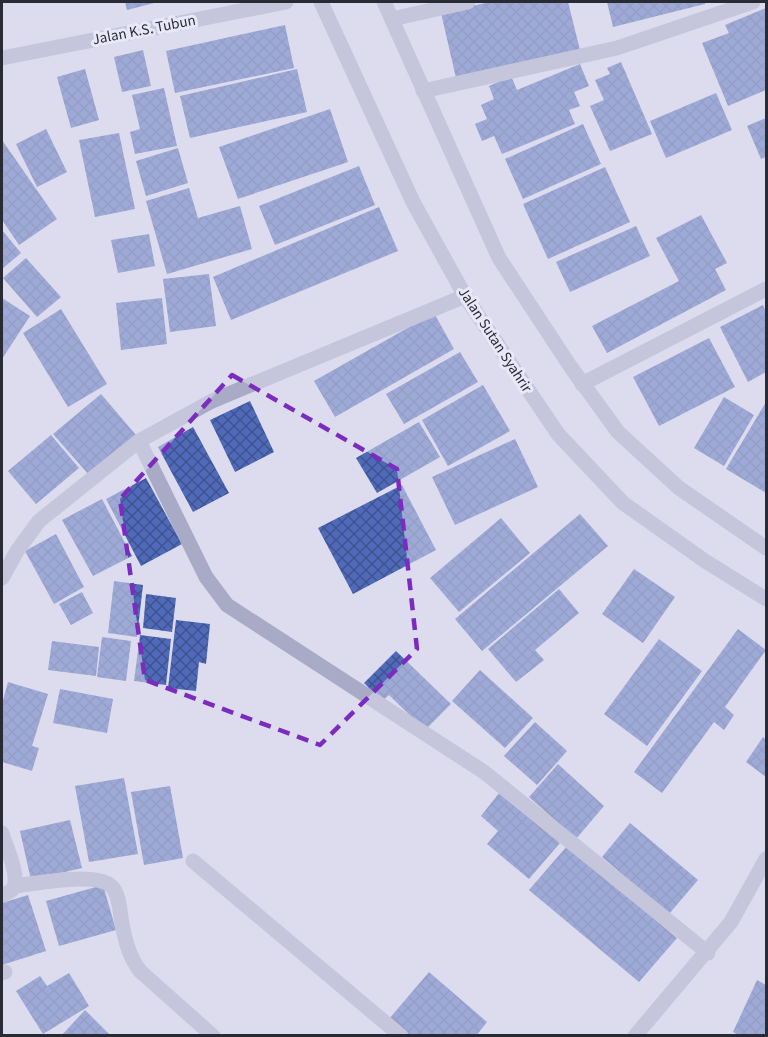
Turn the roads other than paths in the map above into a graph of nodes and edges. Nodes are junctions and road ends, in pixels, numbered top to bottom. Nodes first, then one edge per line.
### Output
1 (286, 2) edge
2 (321, 2) edge
3 (384, 2) edge
4 (468, 2) edge
5 (753, 2) edge
6 (392, 19) junction
7 (2, 58) edge
8 (423, 91) junction
9 (766, 289) edge
10 (465, 296) junction
11 (582, 384) junction
12 (139, 441) junction
13 (766, 548) edge
14 (2, 578) edge
15 (766, 598) edge
16 (2, 833) edge
17 (766, 859) edge
18 (193, 861) dead end
19 (14, 886) junction
20 (2, 895) edge
21 (708, 953) junction
22 (213, 1035) edge
23 (401, 1035) edge
24 (635, 1035) edge

1 - 7 street, Jalan K.S. Tubun
2 - 10 street, Jalan Sutan Syahrir
3 - 6 street
4 - 6 street
5 - 8 street
6 - 8 street
8 - 11 street
9 - 11 street
10 - 12 street
10 - 15 street, Jalan Sutan Syahrir
11 - 13 street
12 - 14 street
12 - 21 street
16 - 19 street
17 - 21 street
18 - 23 street
19 - 20 street
19 - 22 street
21 - 24 street

